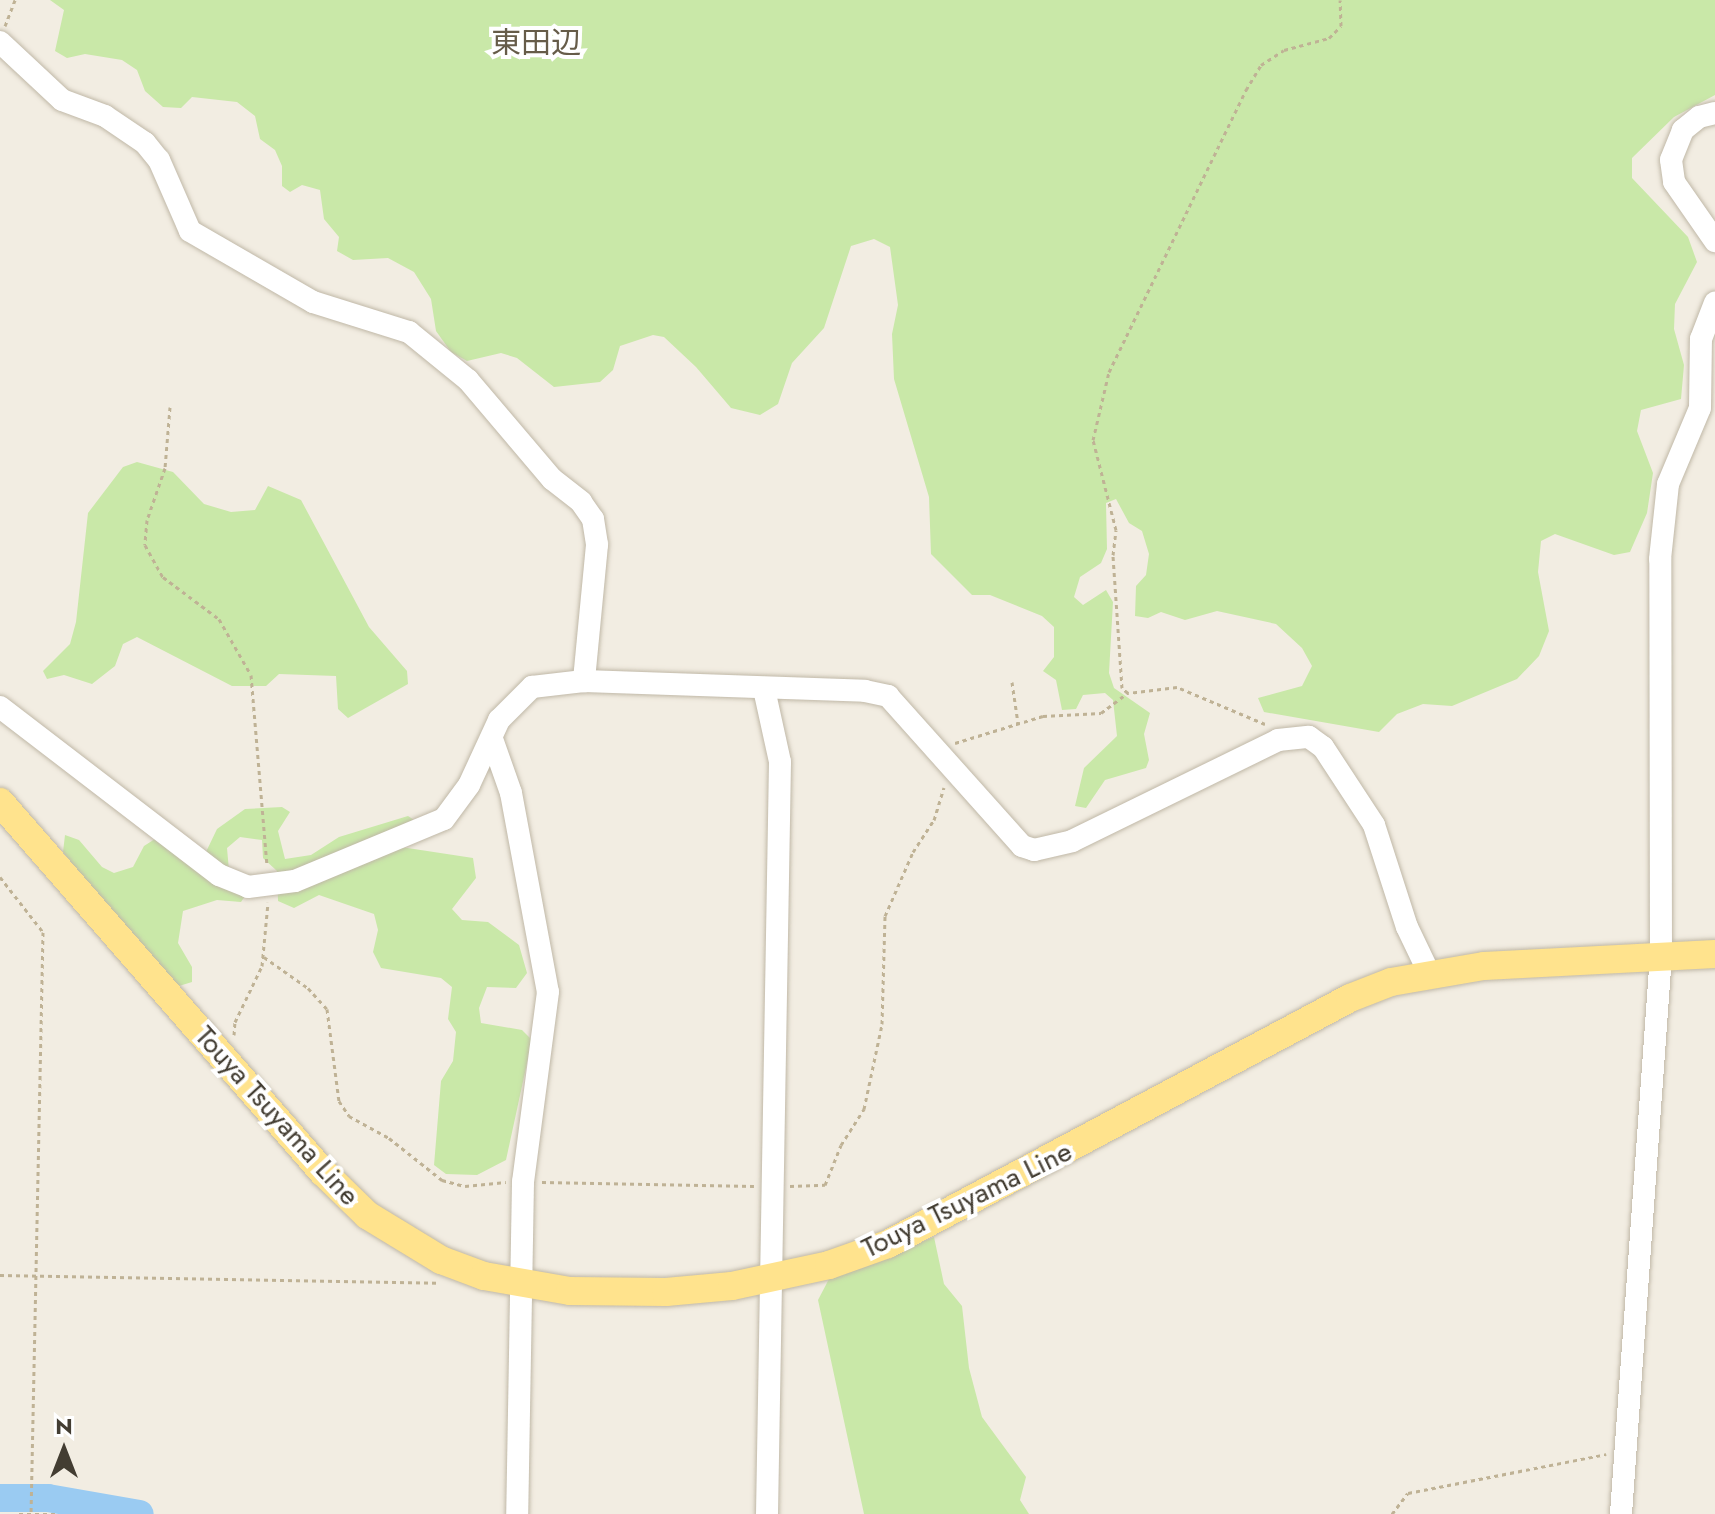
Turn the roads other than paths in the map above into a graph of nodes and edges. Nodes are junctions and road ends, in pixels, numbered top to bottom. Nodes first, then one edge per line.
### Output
1 (0, 42) edge
2 (1715, 113) edge
3 (1715, 241) edge
4 (1715, 303) edge
5 (584, 681) junction
6 (764, 689) junction
7 (0, 707) edge
8 (492, 739) junction
9 (0, 802) edge
10 (1715, 954) edge
11 (1661, 955) junction
12 (1429, 973) junction
13 (773, 1278) junction
14 (519, 1284) junction
15 (517, 1514) edge
16 (767, 1514) edge
17 (1621, 1514) edge

1 - 5 street
2 - 3 street
4 - 11 street
5 - 6 street
5 - 8 street
6 - 12 street
6 - 13 street
7 - 8 street
8 - 14 street
9 - 14 main road, Touya Tsuyama Line
10 - 11 main road, Touya Tsuyama Line
11 - 12 main road, Touya Tsuyama Line
11 - 17 street
12 - 13 main road, Touya Tsuyama Line
13 - 14 main road, Touya Tsuyama Line
13 - 16 street
14 - 15 street

